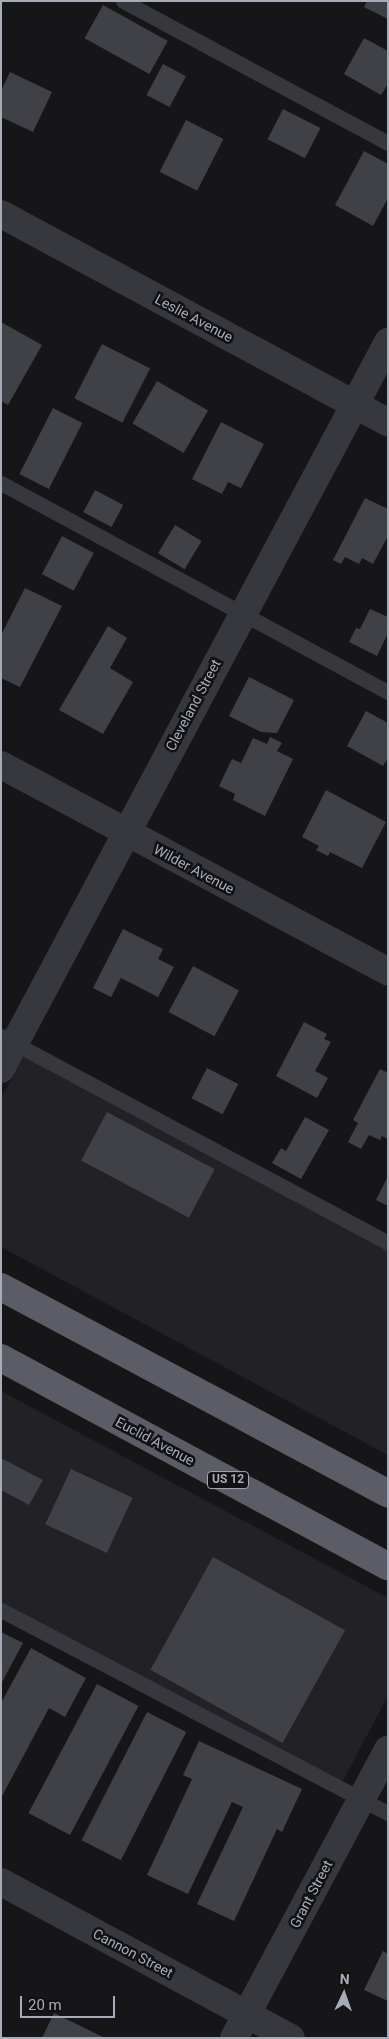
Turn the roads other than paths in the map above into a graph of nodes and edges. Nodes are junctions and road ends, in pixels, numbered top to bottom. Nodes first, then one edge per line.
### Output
1 (123, 1) edge
2 (388, 143) edge
3 (1, 214) edge
4 (388, 342) edge
5 (355, 404) junction
6 (388, 422) edge
7 (1, 483) edge
8 (242, 615) junction
9 (388, 692) edge
10 (1, 765) edge
11 (125, 832) junction
12 (388, 972) edge
13 (9, 1040) edge
14 (1, 1069) edge
15 (388, 1243) edge
16 (1, 1287) edge
17 (1, 1358) edge
18 (388, 1494) edge
19 (388, 1566) edge
20 (1, 1610) edge
21 (388, 1750) edge
22 (361, 1800) junction
23 (388, 1814) edge
24 (1, 1882) edge
25 (247, 2014) junction
26 (234, 2038) edge
27 (291, 2038) edge

1 - 2 lane
3 - 5 street, Leslie Avenue
4 - 5 street, Cleveland Street
5 - 6 street, Leslie Avenue
5 - 8 street, Cleveland Street
7 - 8 lane
8 - 9 lane
8 - 11 street, Cleveland Street
10 - 11 street, Wilder Avenue
11 - 12 street, Wilder Avenue
11 - 13 street, Cleveland Street
13 - 14 street, Cleveland Street
13 - 15 lane
16 - 18 highway
17 - 19 highway, Euclid Avenue / US 12
20 - 22 lane
21 - 22 street, Grant Street
22 - 23 lane
22 - 25 street, Grant Street
24 - 25 street, Cannon Street
25 - 26 street, Grant Street
25 - 27 street, Cannon Street

